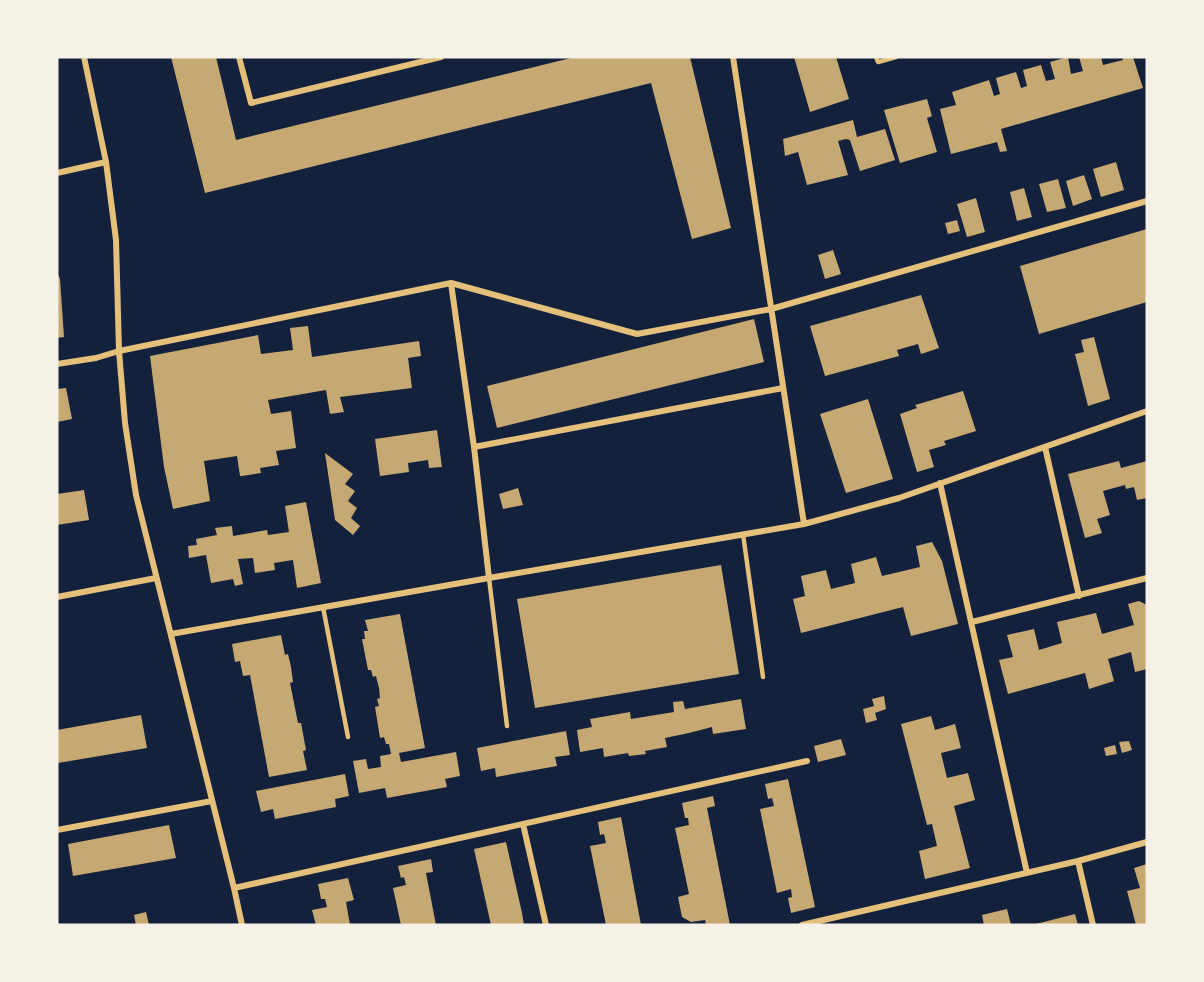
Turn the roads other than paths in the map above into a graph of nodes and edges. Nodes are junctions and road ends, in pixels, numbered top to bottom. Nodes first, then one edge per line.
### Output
1 (84, 57) edge
2 (239, 57) edge
3 (441, 57) edge
4 (733, 57) edge
5 (876, 57) edge
6 (896, 57) edge
7 (106, 162) junction
8 (57, 173) edge
9 (1147, 201) edge
10 (451, 283) junction
11 (771, 309) junction
12 (119, 351) junction
13 (57, 364) edge
14 (783, 388) junction
15 (1147, 411) edge
16 (474, 447) junction
17 (1045, 447) junction
18 (940, 483) junction
19 (804, 524) junction
20 (743, 534) junction
21 (156, 578) junction
22 (489, 578) junction
23 (1147, 578) edge
24 (1079, 596) junction
25 (57, 597) edge
26 (323, 607) junction
27 (972, 622) junction
28 (171, 634) junction
29 (763, 677) dead end
30 (507, 726) dead end
31 (348, 737) dead end
32 (807, 761) dead end
33 (212, 801) junction
34 (523, 824) junction
35 (57, 830) edge
36 (1147, 842) edge
37 (1078, 861) junction
38 (1027, 873) junction
39 (234, 888) junction
40 (242, 925) edge
41 (546, 925) edge
42 (802, 925) edge
43 (1093, 925) edge

1 - 7 street
2 - 3 street
4 - 11 street
5 - 6 lane
7 - 8 street
7 - 12 street
9 - 11 street
10 - 11 street
10 - 12 street
10 - 16 street
11 - 14 street
12 - 13 street
12 - 21 street
14 - 16 street
14 - 19 street
15 - 17 street
16 - 22 street
17 - 18 street
17 - 24 street
18 - 19 street
18 - 27 street
19 - 20 street
20 - 22 street
20 - 29 lane
21 - 25 street
21 - 28 street
22 - 26 street
22 - 30 lane
23 - 24 street
24 - 27 street
26 - 28 street
26 - 31 lane
27 - 38 street
28 - 33 street
32 - 34 street
33 - 35 street
33 - 39 street
34 - 39 street
34 - 41 street
36 - 37 street
37 - 38 street
37 - 43 street
38 - 42 street
39 - 40 street

